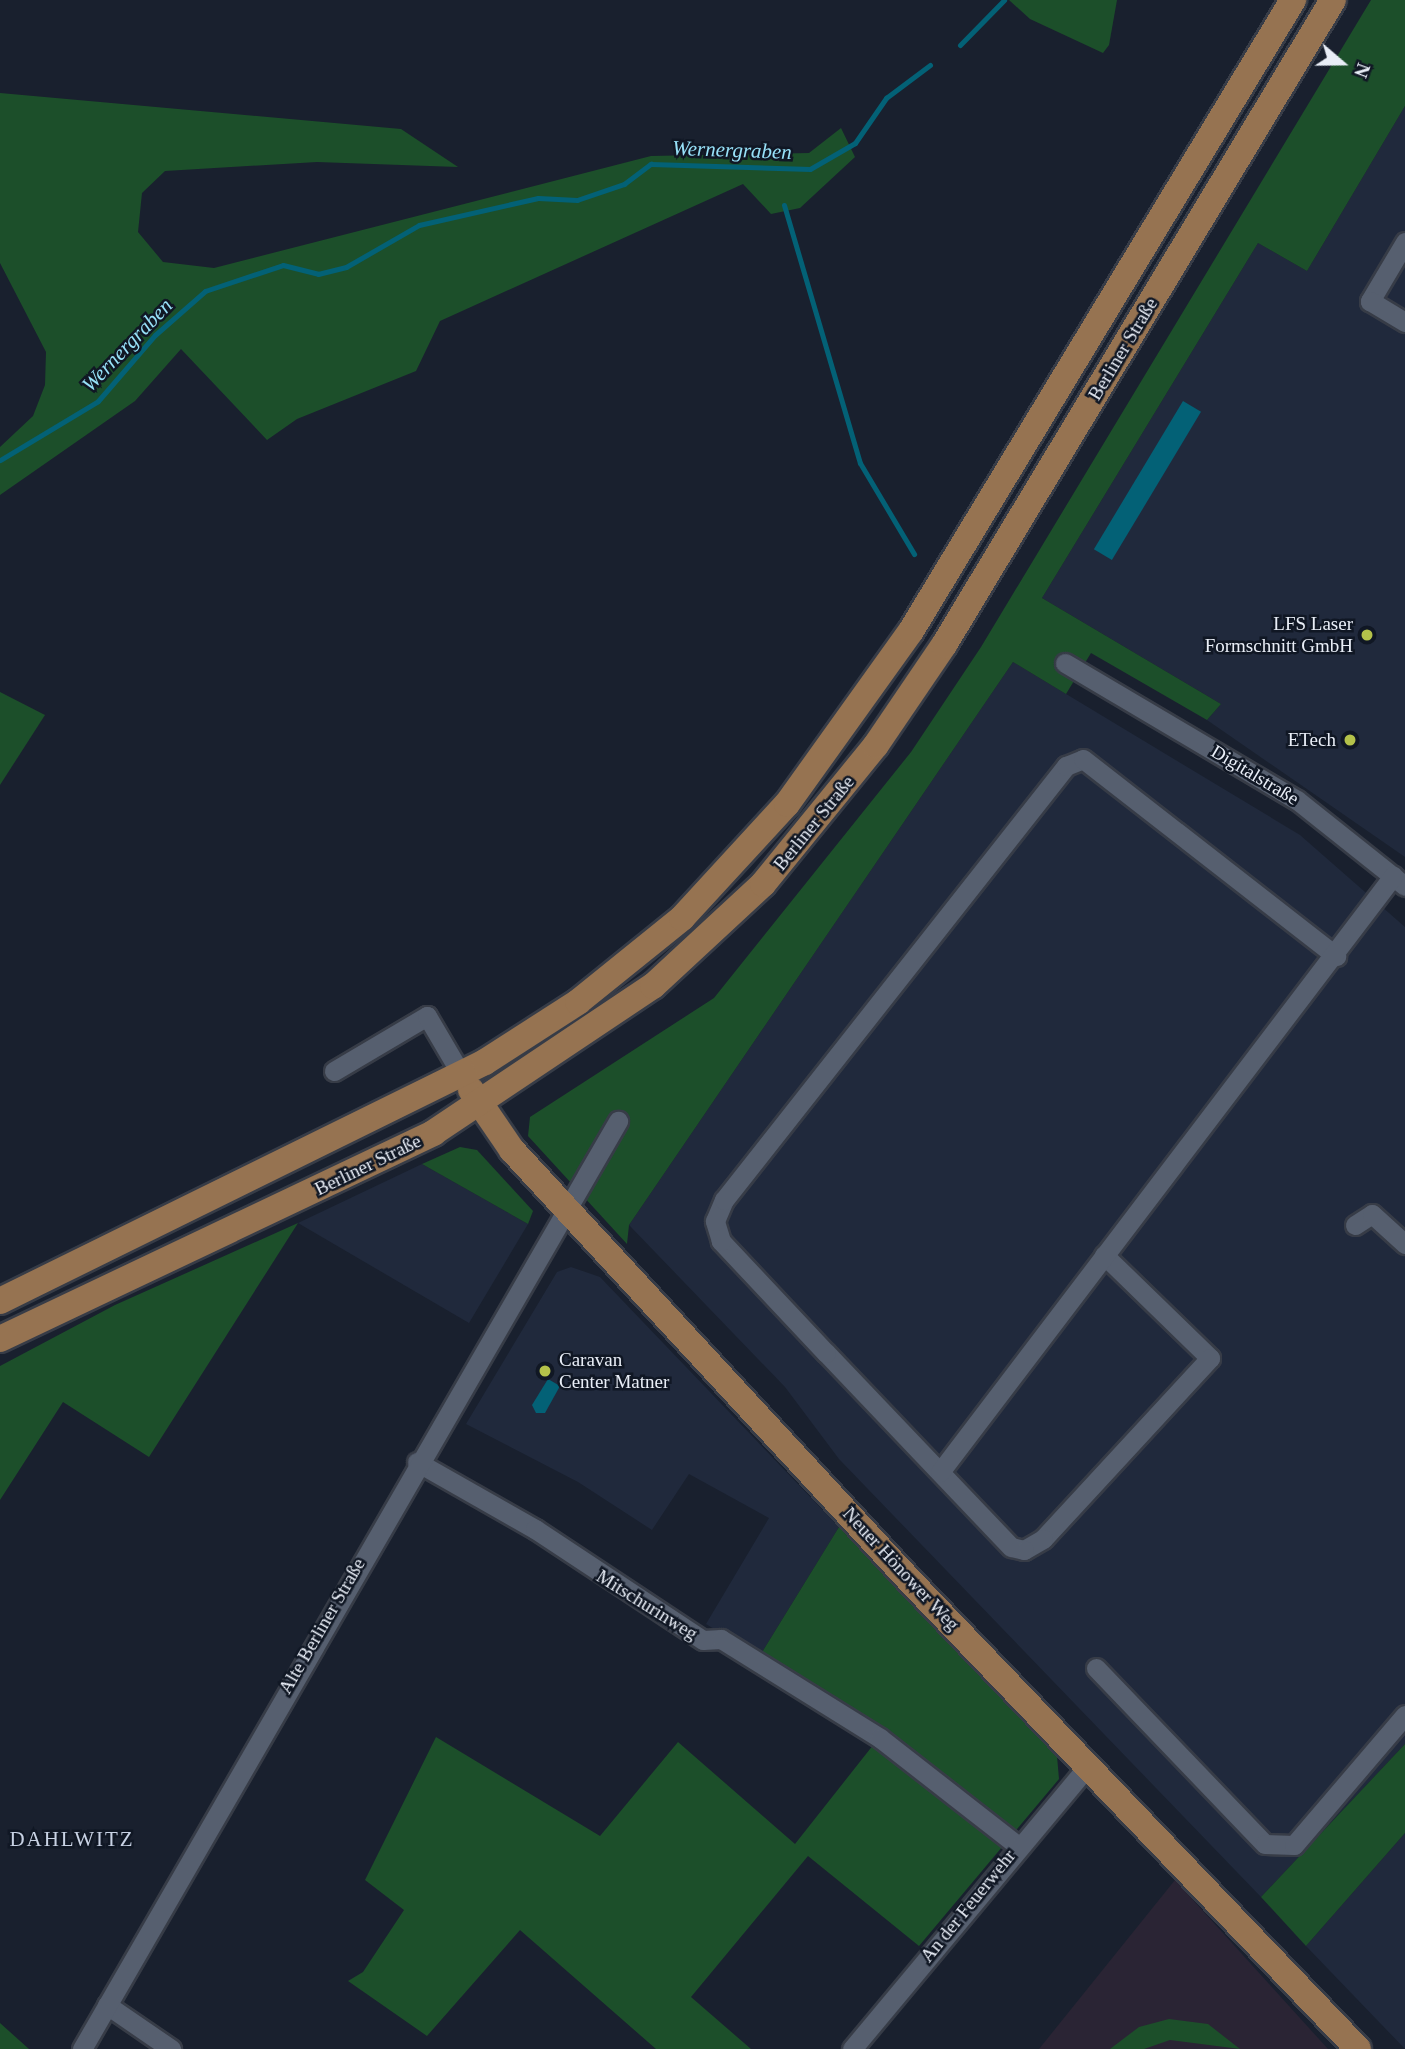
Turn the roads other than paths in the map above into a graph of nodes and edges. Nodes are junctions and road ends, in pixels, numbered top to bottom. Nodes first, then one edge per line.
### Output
1 (1293, 0) edge
2 (1334, 0) edge
3 (1405, 242) edge
4 (1405, 322) edge
5 (1065, 663) dead end
6 (1401, 880) edge
7 (1336, 956) junction
8 (334, 1071) dead end
9 (461, 1074) junction
10 (480, 1104) junction
11 (618, 1121) dead end
12 (567, 1207) junction
13 (1354, 1225) dead end
14 (1405, 1244) edge
15 (1104, 1255) junction
16 (0, 1301) edge
17 (0, 1339) edge
18 (417, 1462) junction
19 (940, 1472) junction
20 (1096, 1668) dead end
21 (1405, 1716) edge
22 (1088, 1766) junction
23 (1017, 1845) junction
24 (107, 2005) junction
25 (82, 2049) edge
26 (171, 2049) edge
27 (852, 2049) edge
28 (1358, 2049) edge

1 - 9 main road, Berliner Straße
2 - 10 main road, Berliner Straße
3 - 4 street
5 - 6 street, Digitalstraße
6 - 7 street
7 - 15 street
7 - 19 street
8 - 9 street
9 - 10 main road, Neuer Hönower Weg
9 - 16 main road, Berliner Straße
10 - 12 main road, Neuer Hönower Weg
10 - 17 main road, Berliner Straße
11 - 12 street, Alte Berliner Straße
12 - 18 street, Alte Berliner Straße
12 - 22 main road, Neuer Hönower Weg
13 - 14 street
15 - 19 street
15 - 19 street
18 - 23 street, Mitschurinweg
18 - 24 street, Alte Berliner Straße
20 - 21 street
22 - 23 street, An der Feuerwehr
22 - 28 main road, Neuer Hönower Weg
23 - 27 street, An der Feuerwehr
24 - 25 street, Alte Berliner Straße
24 - 26 street

